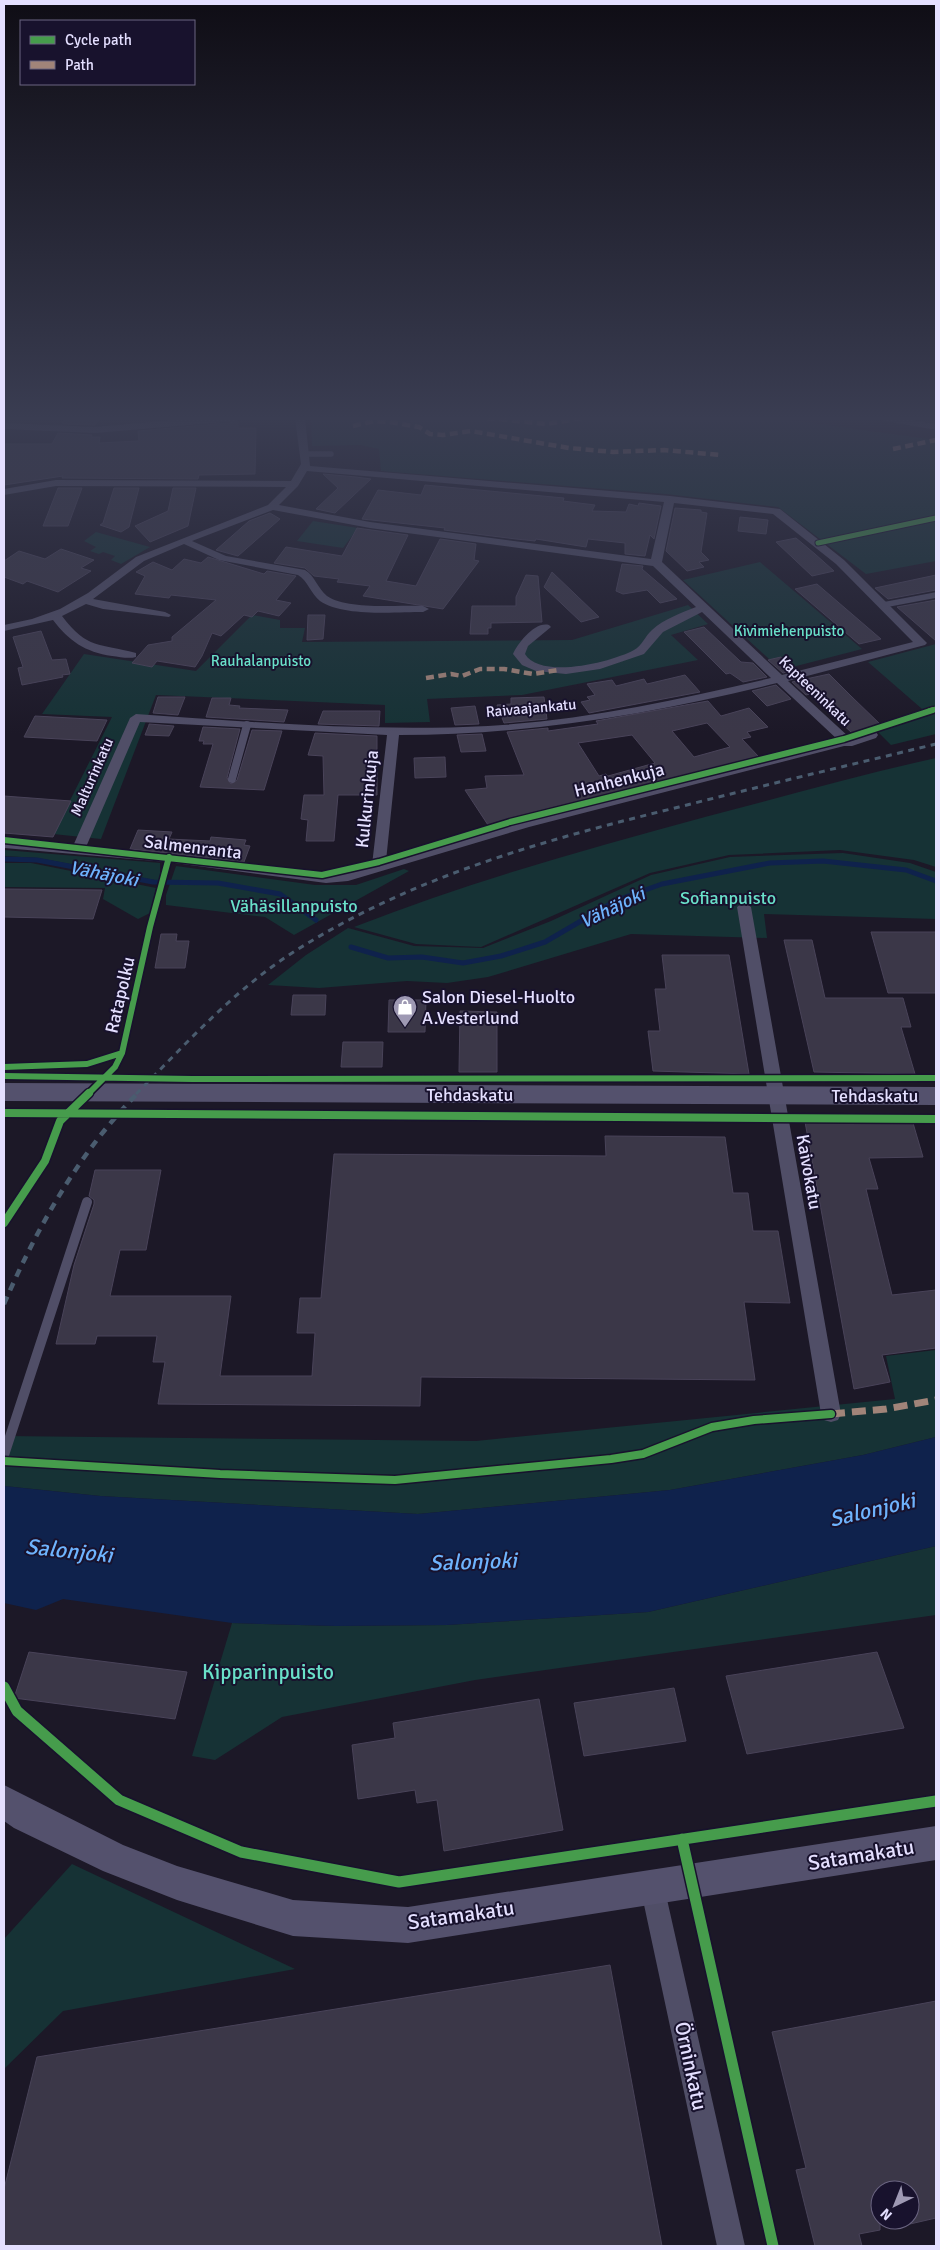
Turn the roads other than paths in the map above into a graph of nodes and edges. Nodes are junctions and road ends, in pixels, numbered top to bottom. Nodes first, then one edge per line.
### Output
1 (229, 523) edge
2 (355, 523) edge
3 (665, 523) edge
4 (792, 523) edge
5 (184, 540) junction
6 (656, 563) junction
7 (860, 583) joint
8 (936, 595) edge
9 (84, 600) junction
10 (883, 605) junction
11 (704, 606) junction
12 (422, 609) dead end
13 (165, 615) dead end
14 (56, 616) junction
15 (545, 627) dead end
16 (4, 628) edge
17 (132, 655) dead end
18 (780, 678) junction
19 (136, 718) joint
20 (247, 725) junction
21 (393, 733) junction
22 (872, 735) dead end
23 (848, 743) junction
24 (232, 779) dead end
25 (4, 844) edge
26 (78, 850) junction
27 (378, 869) junction
28 (744, 907) dead end
29 (4, 1092) edge
30 (775, 1097) junction
31 (935, 1099) edge
32 (87, 1202) dead end
33 (831, 1414) dead end
34 (4, 1455) edge
35 (4, 1802) edge
36 (936, 1843) edge
37 (652, 1886) junction
38 (731, 2246) edge

1 - 5 street
2 - 6 street
3 - 6 street
4 - 7 street
5 - 9 street
5 - 12 street
6 - 11 street, Kapteeninkatu
7 - 10 street
8 - 10 lane
9 - 13 street
9 - 14 street
10 - 18 street, Raivaajankatu
11 - 15 street
11 - 18 street, Kapteeninkatu
14 - 16 street
14 - 17 street
18 - 21 street, Raivaajankatu
18 - 23 street, Kapteeninkatu
19 - 20 street, Raivaajankatu
19 - 26 street, Malturinkatu
20 - 21 street, Raivaajankatu
20 - 24 lane
21 - 27 street, Kulkurinkuja
22 - 23 street, Hanhenkuja
23 - 27 street, Hanhenkuja
25 - 26 street, Salmenranta
26 - 27 street, Salmenranta
28 - 30 street, Kaivokatu
29 - 30 street, Tehdaskatu
30 - 31 street, Tehdaskatu
30 - 33 street, Kaivokatu
32 - 34 lane
35 - 37 street, Satamakatu
36 - 37 street, Satamakatu
37 - 38 street, Örninkatu

